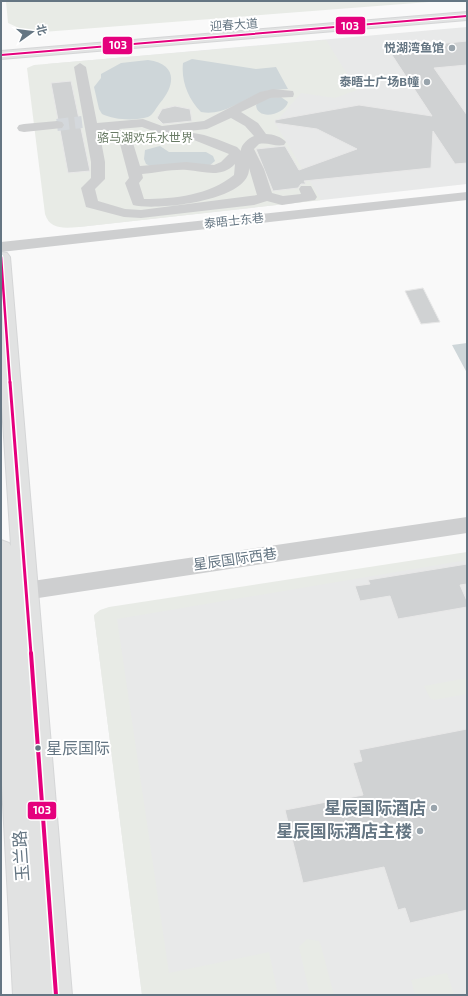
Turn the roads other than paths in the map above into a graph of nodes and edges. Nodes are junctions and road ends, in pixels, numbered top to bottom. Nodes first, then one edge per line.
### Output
1 (467, 7) edge
2 (467, 16) edge
3 (1, 43) edge
4 (1, 55) edge
5 (80, 67) dead end
6 (288, 94) dead end
7 (232, 113) junction
8 (88, 124) junction
9 (57, 125) tunnel mouth
10 (24, 128) dead end
11 (117, 134) junction
12 (170, 138) dead end
13 (262, 139) junction
14 (279, 142) dead end
15 (237, 154) junction
16 (134, 172) junction
17 (306, 189) dead end
18 (265, 196) junction
19 (467, 196) edge
20 (1, 247) edge
21 (1, 257) edge
22 (467, 525) edge
23 (1, 549) edge
24 (15, 593) junction
25 (29, 995) edge
26 (56, 995) edge

1 - 3 main road, 迎春大道
2 - 4 main road, 迎春大道
5 - 8 street
6 - 7 street
7 - 11 street
7 - 13 street
8 - 11 street
8 - 18 street
9 - 10 street
11 - 16 street
12 - 15 street
13 - 14 street
13 - 18 street
15 - 16 street
15 - 16 street
17 - 18 street
19 - 20 street, 泰晤士东巷
21 - 24 main road, 玉兰路
22 - 24 street, 星辰国际西巷
23 - 24 main road, 玉兰路
24 - 25 main road, 玉兰路
24 - 26 main road, 玉兰路

